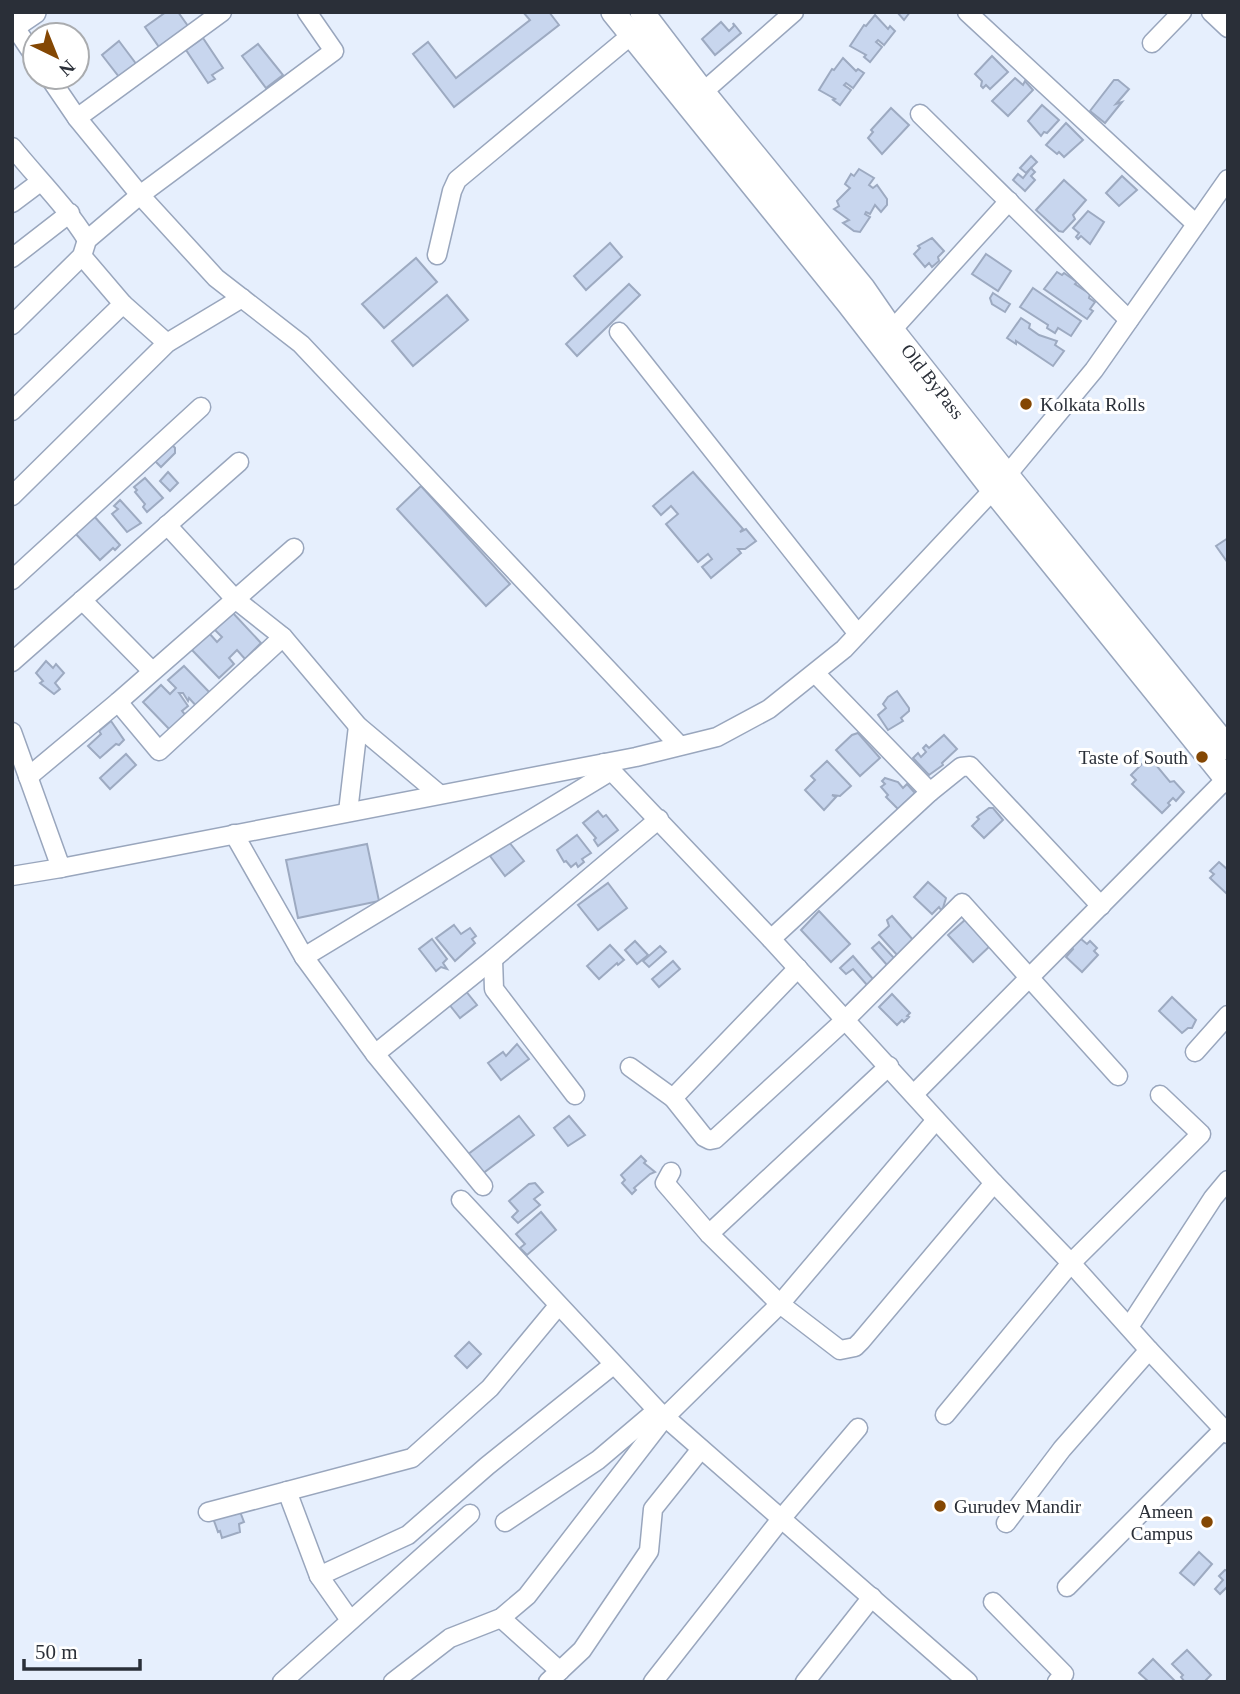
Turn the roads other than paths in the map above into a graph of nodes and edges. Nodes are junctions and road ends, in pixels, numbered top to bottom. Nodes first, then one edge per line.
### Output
1 (34, 12) edge
2 (222, 12) edge
3 (307, 12) edge
4 (613, 12) edge
5 (794, 12) edge
6 (967, 12) edge
7 (1182, 12) edge
8 (1211, 12) edge
9 (645, 16) edge
10 (13, 25) edge
11 (1228, 28) edge
12 (631, 36) junction
13 (1152, 43) dead end
14 (59, 91) edge
15 (703, 92) junction
16 (920, 114) dead end
17 (77, 118) junction
18 (12, 147) edge
19 (1228, 179) edge
20 (40, 182) junction
21 (140, 195) junction
22 (1009, 201) junction
23 (12, 203) edge
24 (70, 213) junction
25 (1196, 224) junction
26 (84, 248) junction
27 (437, 255) dead end
28 (12, 258) edge
29 (855, 295) junction
30 (242, 298) junction
31 (123, 304) junction
32 (1129, 320) junction
33 (12, 325) edge
34 (892, 330) junction
35 (619, 332) dead end
36 (167, 343) junction
37 (201, 407) dead end
38 (12, 411) edge
39 (239, 462) dead end
40 (1000, 483) junction
41 (12, 496) edge
42 (167, 525) junction
43 (294, 548) dead end
44 (12, 580) edge
45 (235, 599) junction
46 (82, 600) junction
47 (858, 634) junction
48 (283, 637) junction
49 (12, 662) edge
50 (152, 671) junction
51 (815, 673) junction
52 (118, 702) junction
53 (358, 726) junction
54 (12, 732) edge
55 (679, 745) junction
56 (1223, 749) edge
57 (607, 767) junction
58 (28, 777) junction
59 (1227, 779) edge
60 (930, 792) junction
61 (439, 794) junction
62 (348, 812) junction
63 (659, 819) junction
64 (234, 834) junction
65 (61, 868) junction
66 (12, 876) edge
67 (1101, 906) junction
68 (771, 939) junction
69 (304, 957) junction
70 (493, 959) junction
71 (798, 968) junction
72 (1031, 977) junction
73 (1228, 1015) edge
74 (845, 1020) junction
75 (1195, 1052) dead end
76 (375, 1054) junction
77 (889, 1066) junction
78 (629, 1067) dead end
79 (1118, 1076) dead end
80 (914, 1094) junction
81 (575, 1095) dead end
82 (1160, 1095) dead end
83 (673, 1098) junction
84 (936, 1120) junction
85 (671, 1172) dead end
86 (1228, 1180) edge
87 (994, 1183) junction
88 (483, 1186) dead end
89 (461, 1200) dead end
90 (709, 1234) junction
91 (1071, 1263) junction
92 (780, 1304) junction
93 (558, 1306) junction
94 (1129, 1327) junction
95 (1149, 1350) junction
96 (613, 1365) junction
97 (661, 1414) junction
98 (945, 1415) dead end
99 (858, 1428) dead end
100 (1226, 1432) edge
101 (701, 1449) junction
102 (287, 1491) junction
103 (208, 1512) dead end
104 (470, 1514) dead end
105 (781, 1519) junction
106 (505, 1522) dead end
107 (1006, 1523) dead end
108 (319, 1576) junction
109 (1067, 1587) dead end
110 (872, 1597) junction
111 (993, 1602) dead end
112 (501, 1618) junction
113 (350, 1620) junction
114 (554, 1676) edge
115 (957, 1678) edge
116 (282, 1682) edge
117 (393, 1682) edge
118 (653, 1682) edge
119 (805, 1682) edge
120 (1057, 1682) edge

1 - 10 main road
2 - 17 street
3 - 21 street
4 - 12 main road
5 - 15 street
6 - 25 street
7 - 13 street
8 - 11 street
9 - 12 street
9 - 15 main road, Old ByPass
12 - 27 street
12 - 29 main road
14 - 17 street
15 - 29 main road, Old ByPass
16 - 22 street
17 - 21 street
18 - 20 street
19 - 25 street
20 - 23 street
20 - 24 street
21 - 26 street
21 - 30 street
22 - 32 street
22 - 34 street
24 - 26 street
24 - 28 street
25 - 32 street
26 - 31 street
26 - 33 street
29 - 34 main road, Old ByPass
29 - 40 main road
30 - 36 street
30 - 55 street
31 - 36 street
31 - 38 street
32 - 40 street
34 - 40 main road, Old ByPass
35 - 47 street
36 - 41 street
37 - 44 street
39 - 42 street
40 - 47 street
40 - 56 main road, Old ByPass
42 - 45 street
42 - 46 street
43 - 45 street
45 - 48 street
45 - 50 street
46 - 49 street
46 - 50 street
47 - 51 street
48 - 52 street
48 - 53 street
50 - 52 street
51 - 55 street
51 - 60 street
52 - 58 street
53 - 61 street
53 - 62 street
54 - 58 street
55 - 57 street
56 - 59 main road, Old ByPass
57 - 61 street
57 - 63 street
57 - 69 street
58 - 65 street
59 - 67 street
60 - 67 street
60 - 68 street
61 - 62 street
62 - 64 street
63 - 68 street
63 - 70 street
64 - 65 street
64 - 69 street
65 - 66 street
67 - 72 street
68 - 71 street
69 - 76 street
70 - 76 street
70 - 81 street
71 - 74 street
71 - 83 street
72 - 74 street
72 - 79 street
72 - 80 street
73 - 75 street
74 - 77 street
74 - 83 street
76 - 88 street
77 - 80 street
77 - 90 street
78 - 83 street
80 - 84 street
82 - 91 street
84 - 87 street
84 - 92 street
85 - 90 street
86 - 94 street
87 - 91 street
87 - 92 street
89 - 93 street
90 - 92 street
91 - 94 street
91 - 98 street
92 - 97 street
93 - 96 street
93 - 102 street
94 - 95 street
95 - 100 street
95 - 107 street
96 - 97 street
96 - 108 street
97 - 101 street
97 - 106 street
97 - 112 street
99 - 105 street
100 - 109 street
101 - 105 street
101 - 114 street
102 - 103 street
102 - 108 street
104 - 113 street
105 - 110 street
105 - 118 street
108 - 113 street
110 - 115 street
110 - 119 street
111 - 120 street
112 - 114 street
112 - 117 street
113 - 116 street

